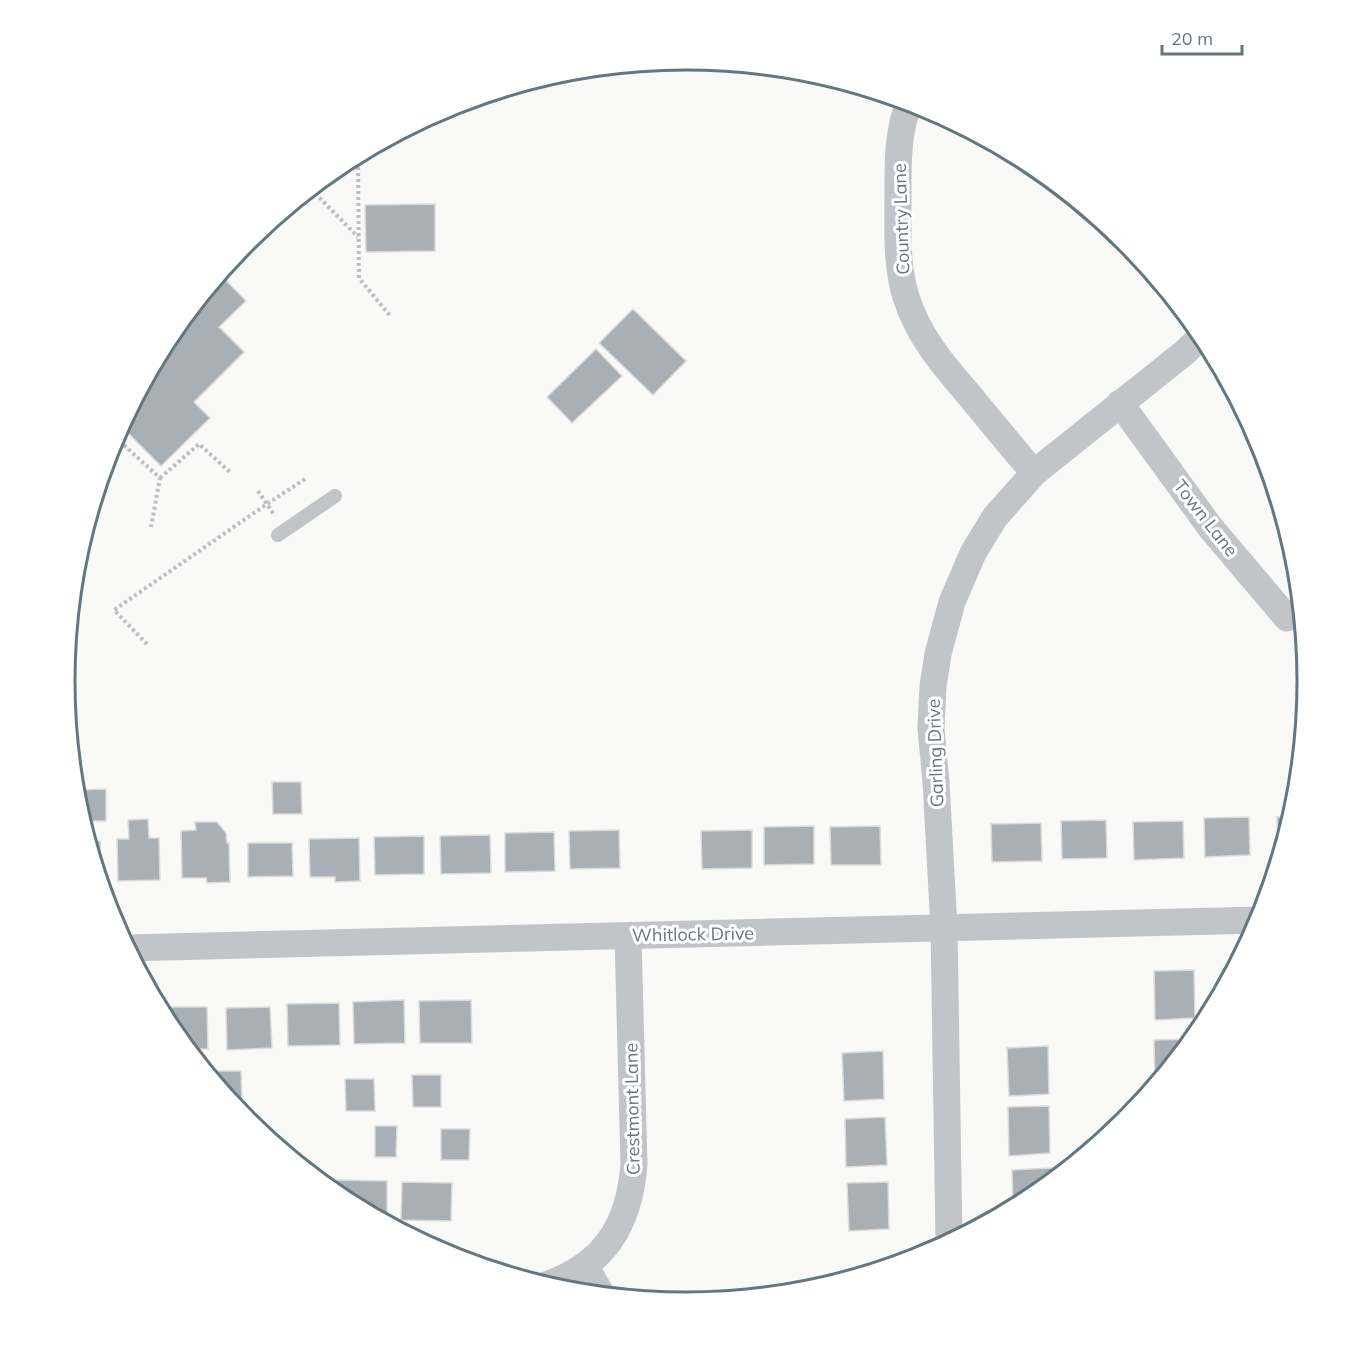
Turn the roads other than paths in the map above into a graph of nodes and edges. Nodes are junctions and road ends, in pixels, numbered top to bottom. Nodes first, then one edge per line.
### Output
1 (906, 112) edge
2 (1195, 343) edge
3 (1120, 403) junction
4 (1035, 473) junction
5 (335, 496) dead end
6 (279, 529) road end
7 (1293, 614) edge
8 (1246, 924) edge
9 (944, 928) junction
10 (628, 936) junction
11 (136, 948) edge
12 (949, 1232) edge
13 (585, 1266) junction
14 (559, 1279) edge
15 (597, 1286) edge

1 - 4 street, Country Lane
2 - 3 street, Garling Drive
3 - 4 street, Garling Drive
3 - 7 street, Town Lane
4 - 9 street, Garling Drive
5 - 6 lane
8 - 9 street, Whitlock Drive
9 - 10 street, Whitlock Drive
9 - 12 street, Garling Drive
10 - 11 street, Whitlock Drive
10 - 13 street, Crestmont Lane
13 - 14 street, Crestmont Lane
13 - 15 street

